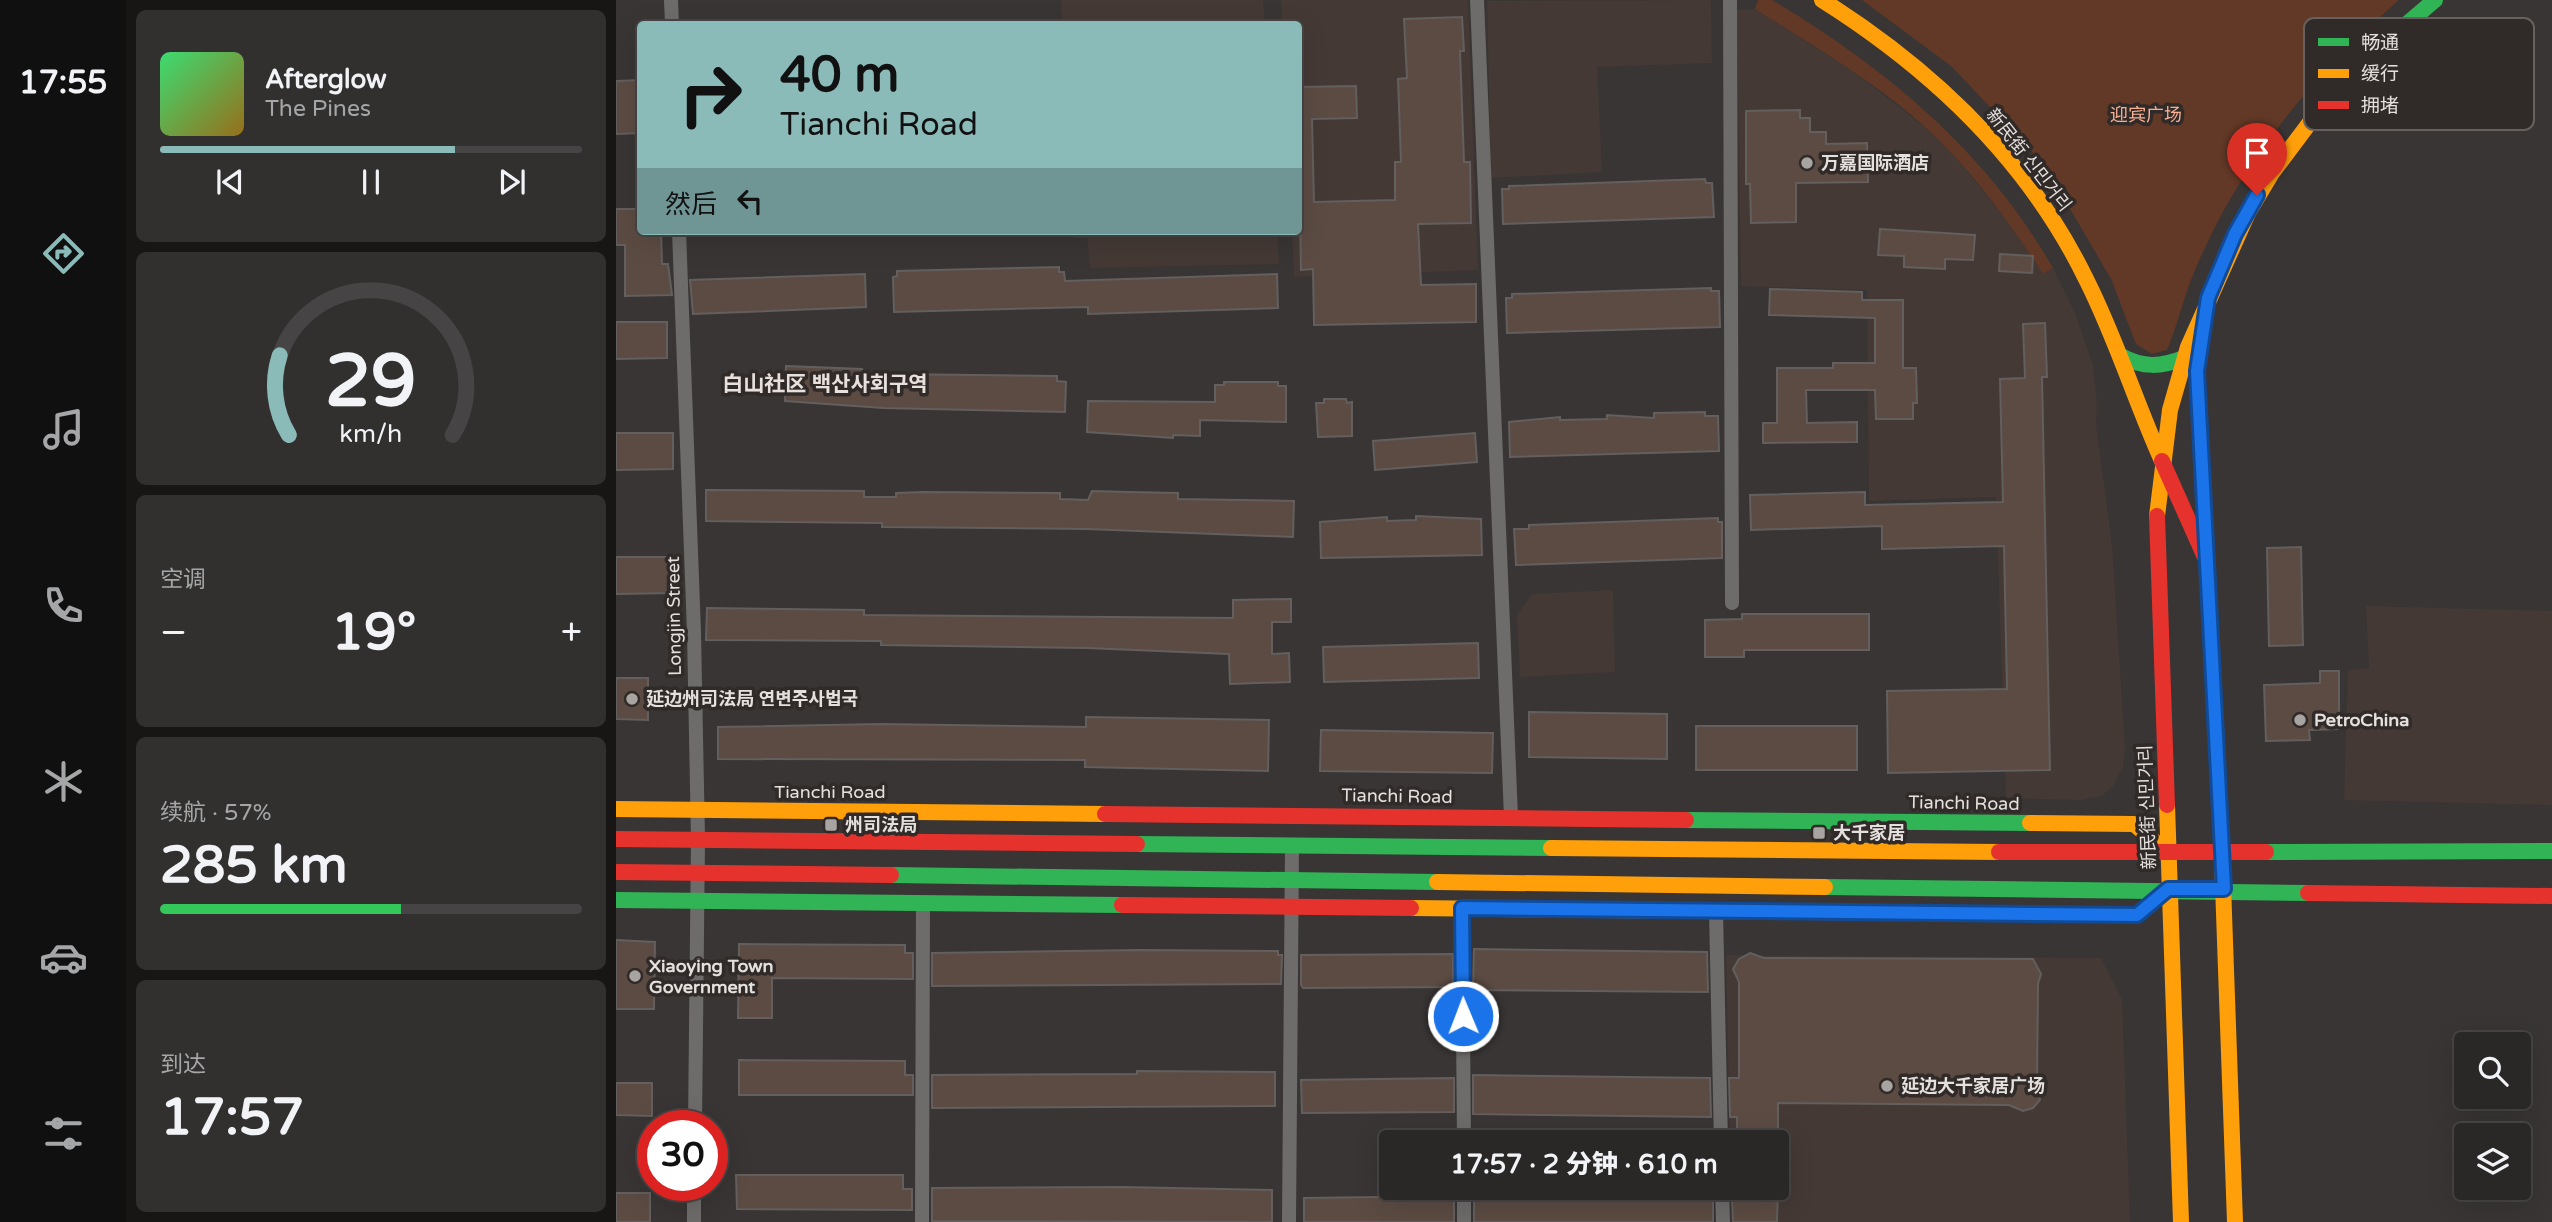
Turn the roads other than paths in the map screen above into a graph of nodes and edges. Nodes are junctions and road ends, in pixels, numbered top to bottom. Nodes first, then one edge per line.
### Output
1 (671, 0) edge
2 (1477, 0) edge
3 (1730, 0) edge
4 (1822, 0) edge
5 (2432, 1) edge
6 (2413, 18) edge
7 (672, 21) edge
8 (2304, 128) edge
9 (679, 235) edge
10 (2208, 298) junction
11 (2121, 356) junction
12 (2184, 358) junction
13 (2136, 399) junction
14 (2164, 465) junction
15 (2157, 517) junction
16 (2206, 558) junction
17 (1732, 603) dead end
18 (616, 809) edge
19 (695, 810) junction
20 (1511, 817) junction
21 (616, 839) edge
22 (698, 839) junction
23 (1292, 845) junction
24 (2552, 850) edge
25 (2223, 852) junction
26 (2168, 853) junction
27 (616, 872) edge
28 (698, 873) junction
29 (1293, 879) junction
30 (2168, 889) junction
31 (2224, 889) junction
32 (2552, 896) edge
33 (616, 900) edge
34 (697, 901) junction
35 (923, 903) junction
36 (1293, 907) junction
37 (1462, 908) junction
38 (1716, 911) junction
39 (695, 1110) edge
40 (1464, 1130) edge
41 (1721, 1130) edge
42 (1464, 1200) edge
43 (1722, 1200) edge
44 (694, 1201) edge
45 (694, 1222) edge
46 (922, 1222) edge
47 (1289, 1222) edge
48 (1464, 1222) edge
49 (1723, 1222) edge
50 (2181, 1222) edge
51 (2235, 1222) edge

1 - 7 street
2 - 20 street
3 - 17 street
4 - 11 main road, 新民街 신민거리
5 - 6 main road, 新民街 신민거리
8 - 10 main road, 新民街 신민거리
9 - 19 street, Longjin Street
10 - 12 main road, 新民街 신민거리
10 - 16 main road, 新民街 신민거리
11 - 12 main road
11 - 13 main road, 新民街 신민거리
12 - 14 main road, 新民街 신민거리
13 - 14 main road, 新民街 신민거리
13 - 15 main road, 新民街 신민거리
14 - 15 main road, 新民街 신민거리
14 - 16 main road, 新民街 신민거리
15 - 26 main road, 新民街 신민거리
16 - 25 main road, 新民街 신민거리
18 - 19 main road, Tianchi Road
19 - 20 main road, Tianchi Road
19 - 22 street, Longjin Street
20 - 26 main road, Tianchi Road
21 - 22 main road
22 - 23 main road
22 - 28 street, Longjin Street
23 - 26 main road
23 - 29 street
24 - 25 main road
25 - 26 main road
25 - 31 main road, 新民街 신민거리
26 - 30 main road, 新民街 신민거리
27 - 28 main road
28 - 29 main road
28 - 34 street, Longjin Street
29 - 30 main road
29 - 36 street
30 - 31 main road
30 - 38 main road
30 - 50 main road, 新民街 신민거리
31 - 32 main road
31 - 51 main road, 新民街 신민거리
33 - 34 main road
34 - 35 main road
34 - 39 street, Longjin Street
35 - 36 main road
35 - 46 street
36 - 37 main road
36 - 47 street
37 - 38 main road
37 - 40 street
38 - 41 street
42 - 48 street
43 - 49 street
44 - 45 street

